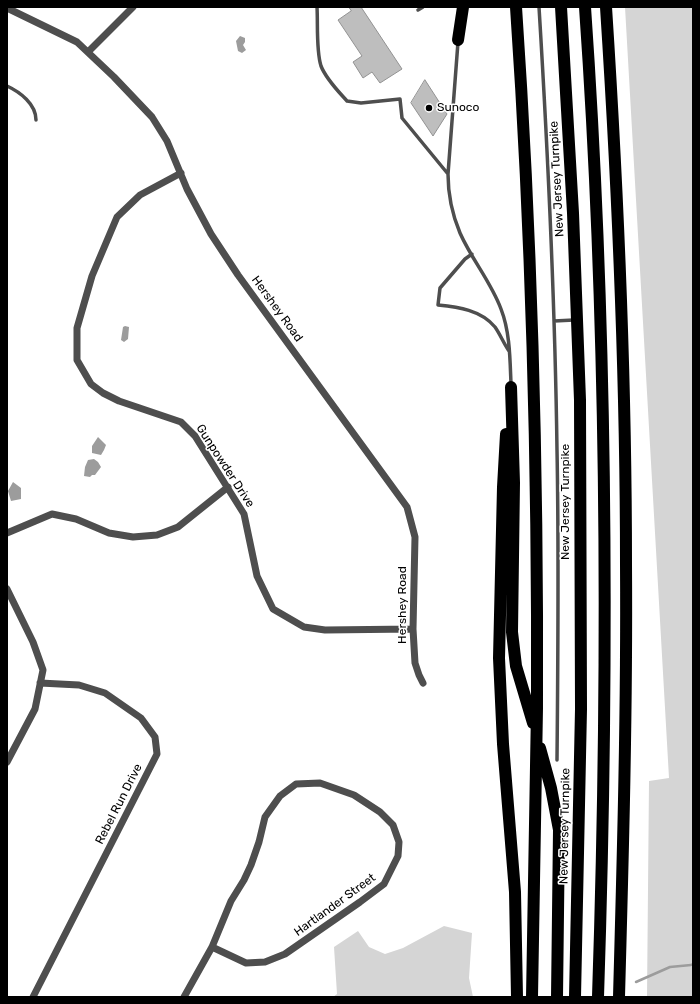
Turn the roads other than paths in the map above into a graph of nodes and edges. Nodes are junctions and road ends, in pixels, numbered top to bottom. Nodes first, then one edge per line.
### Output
1 (133, 7) edge
2 (317, 7) edge
3 (423, 7) edge
4 (516, 7) edge
5 (539, 7) edge
6 (561, 7) edge
7 (585, 7) edge
8 (606, 7) edge
9 (7, 8) edge
10 (460, 9) edge
11 (418, 10) dead end
12 (458, 40) joint
13 (88, 52) junction
14 (7, 86) edge
15 (36, 120) dead end
16 (181, 173) junction
17 (448, 174) junction
18 (472, 254) junction
19 (578, 320) junction
20 (554, 321) junction
21 (509, 352) junction
22 (511, 387) junction
23 (228, 487) junction
24 (7, 533) edge
25 (7, 589) edge
26 (413, 629) junction
27 (40, 683) junction
28 (423, 683) dead end
29 (557, 760) dead end
30 (7, 762) edge
31 (212, 947) junction
32 (33, 997) edge
33 (184, 997) edge
34 (517, 997) edge
35 (532, 997) edge
36 (557, 997) edge
37 (575, 997) edge
38 (598, 997) edge
39 (619, 997) edge

1 - 13 street
2 - 17 lane
3 - 11 lane
4 - 35 highway
5 - 20 lane
6 - 19 highway, New Jersey Turnpike
7 - 38 highway
8 - 39 highway
9 - 13 street, Hershey Road
10 - 12 highway
12 - 17 lane
13 - 16 street, Hershey Road
14 - 15 lane
16 - 23 street, Gunpowder Drive
16 - 26 street, Hershey Road
17 - 18 lane
18 - 21 lane
18 - 21 lane
19 - 20 lane
19 - 37 highway, New Jersey Turnpike
20 - 29 lane
21 - 22 lane
22 - 34 highway
22 - 36 highway
23 - 24 street
23 - 26 street, Gunpowder Drive
25 - 27 street
26 - 28 street, Hershey Road
27 - 30 street
27 - 32 street, Rebel Run Drive
31 - 31 street, Hartlander Street
31 - 33 street, Hartlander Street

